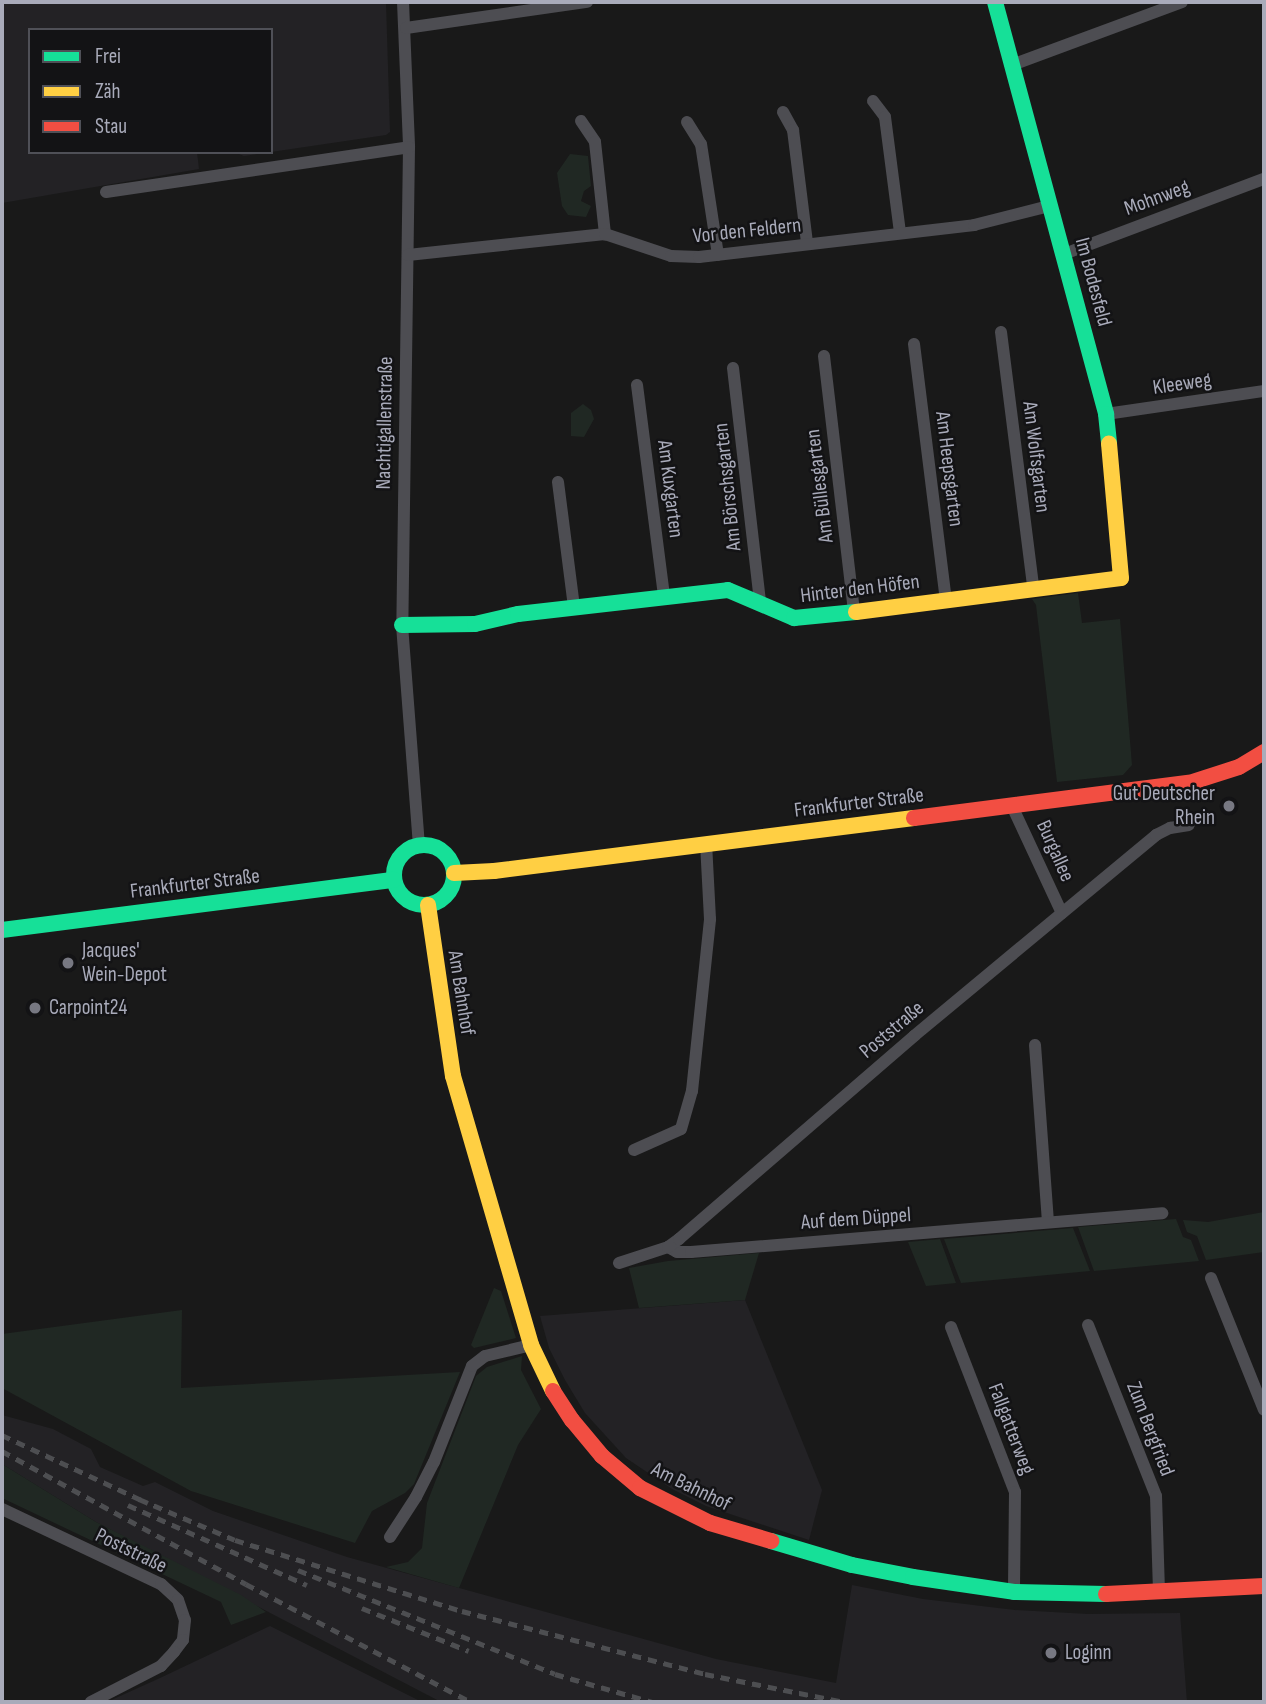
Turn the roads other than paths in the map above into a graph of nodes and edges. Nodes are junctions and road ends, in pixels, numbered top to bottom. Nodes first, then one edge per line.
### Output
1 (403, 2) edge
2 (587, 2) edge
3 (995, 2) edge
4 (1182, 2) edge
5 (406, 28) junction
6 (1012, 65) junction
7 (873, 101) dead end
8 (783, 112) dead end
9 (581, 121) dead end
10 (687, 122) dead end
11 (409, 147) junction
12 (1264, 179) edge
13 (106, 192) dead end
14 (1049, 206) junction
15 (900, 233) junction
16 (605, 234) junction
17 (807, 243) junction
18 (1064, 254) junction
19 (408, 255) junction
20 (718, 255) junction
21 (1001, 332) dead end
22 (914, 344) dead end
23 (824, 356) dead end
24 (733, 368) dead end
25 (637, 385) dead end
26 (1264, 391) edge
27 (1106, 414) junction
28 (558, 482) dead end
29 (1121, 578) joint
30 (1033, 587) junction
31 (664, 597) junction
32 (946, 600) junction
33 (760, 602) junction
34 (574, 607) junction
35 (854, 612) junction
36 (402, 625) junction
37 (1264, 752) edge
38 (1012, 806) junction
39 (1189, 825) dead end
40 (706, 844) junction
41 (419, 845) junction
42 (454, 873) junction
43 (394, 880) junction
44 (428, 905) junction
45 (1062, 913) junction
46 (2, 930) edge
47 (1035, 1045) dead end
48 (634, 1150) dead end
49 (1162, 1213) dead end
50 (1048, 1222) junction
51 (668, 1247) junction
52 (619, 1263) dead end
53 (1211, 1278) dead end
54 (1088, 1325) dead end
55 (951, 1327) dead end
56 (531, 1345) junction
57 (1264, 1410) edge
58 (2, 1509) edge
59 (390, 1537) dead end
60 (1264, 1586) edge
61 (1014, 1592) junction
62 (1160, 1593) junction
63 (91, 1702) edge

1 - 5 street, Nachtigallenstraße
2 - 5 street
3 - 6 street, Im Bodesfeld
4 - 6 street
5 - 11 street, Nachtigallenstraße
6 - 14 street, Im Bodesfeld
7 - 15 street
8 - 17 street
9 - 16 street
10 - 20 street
11 - 13 street
11 - 19 street, Nachtigallenstraße
12 - 18 street, Mohnweg
14 - 15 street, Vor den Feldern
14 - 18 street, Im Bodesfeld
15 - 17 street, Vor den Feldern
16 - 19 street, Vor den Feldern
16 - 20 street, Vor den Feldern
17 - 20 street, Vor den Feldern
18 - 27 street, Im Bodesfeld
19 - 36 street, Nachtigallenstraße
21 - 30 street, Am Wolfsgarten
22 - 32 street, Am Heepsgarten
23 - 35 street, Am Büllesgarten
24 - 33 street, Am Börschsgarten
25 - 31 street, Am Kuxgarten
26 - 27 street, Kleeweg
27 - 29 street, Im Bodesfeld
28 - 34 street
29 - 30 street, Hinter den Höfen
30 - 32 street, Hinter den Höfen
31 - 33 street, Hinter den Höfen
31 - 34 street, Hinter den Höfen
32 - 35 street, Hinter den Höfen
33 - 35 street, Hinter den Höfen
34 - 36 street, Hinter den Höfen
36 - 41 street, Nachtigallenstraße
37 - 38 street, Frankfurter Straße
38 - 40 street, Frankfurter Straße
38 - 45 street, Burgallee
39 - 45 street, Poststraße
40 - 42 street, Frankfurter Straße
40 - 48 street
41 - 42 street
41 - 43 street
42 - 44 street
43 - 44 street
43 - 46 street, Frankfurter Straße
44 - 56 street, Am Bahnhof
45 - 51 street, Poststraße
47 - 50 street
49 - 50 street, Auf dem Düppel
50 - 51 street, Auf dem Düppel
51 - 52 street, Poststraße
53 - 57 street
54 - 62 street, Zum Bergfried
55 - 61 street, Fallgatterweg
56 - 59 street
56 - 61 street, Am Bahnhof
58 - 63 street, Poststraße
60 - 62 street, Am Bahnhof
61 - 62 street, Am Bahnhof

